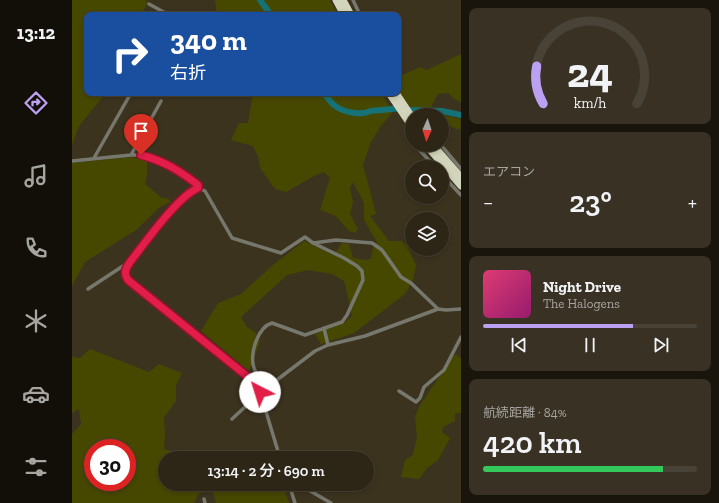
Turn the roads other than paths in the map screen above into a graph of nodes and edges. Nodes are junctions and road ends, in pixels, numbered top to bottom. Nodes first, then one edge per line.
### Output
1 (336, 0) edge
2 (343, 0) edge
3 (353, 0) edge
4 (149, 4) dead end
5 (164, 12) edge
6 (342, 12) edge
7 (349, 12) edge
8 (359, 12) edge
9 (129, 96) edge
10 (391, 96) edge
11 (398, 96) edge
12 (161, 101) dead end
13 (406, 108) edge
14 (405, 117) edge
15 (421, 152) edge
16 (432, 152) edge
17 (439, 152) edge
18 (447, 152) edge
19 (131, 155) junction
20 (94, 158) junction
21 (429, 160) edge
22 (72, 161) edge
23 (461, 169) edge
24 (461, 176) edge
25 (450, 183) joint
26 (461, 186) edge
27 (198, 188) junction
28 (461, 195) edge
29 (313, 243) junction
30 (130, 262) junction
31 (88, 289) dead end
32 (461, 308) edge
33 (438, 309) junction
34 (324, 328) junction
35 (461, 337) edge
36 (328, 345) junction
37 (258, 385) junction
38 (399, 391) dead end
39 (260, 392) junction
40 (232, 419) dead end
41 (278, 451) edge
42 (291, 491) edge
43 (309, 491) edge
44 (295, 503) edge
45 (331, 503) edge

1 - 6 highway
2 - 7 highway
3 - 8 street
4 - 5 street
9 - 20 street
10 - 14 highway
11 - 13 highway
12 - 19 street
15 - 21 street
16 - 26 highway, bridge
17 - 24 highway, bridge
18 - 23 street
19 - 20 street
19 - 27 street
20 - 22 street
24 - 25 street
25 - 28 street
27 - 29 street
27 - 30 street
29 - 33 street
29 - 34 street
30 - 31 street
30 - 37 street
32 - 33 street
33 - 36 street
34 - 36 street
34 - 37 street
35 - 38 street
36 - 39 street
37 - 39 street
39 - 40 street
39 - 41 street
42 - 44 street
43 - 45 street

